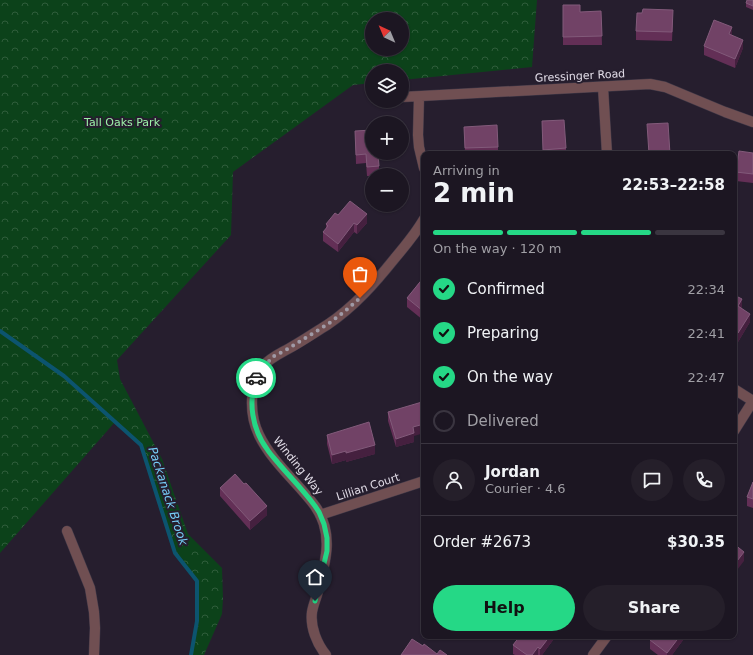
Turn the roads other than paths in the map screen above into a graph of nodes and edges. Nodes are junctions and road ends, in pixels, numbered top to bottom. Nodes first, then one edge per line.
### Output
1 (603, 87) junction
2 (419, 96) junction
3 (409, 97) edge
4 (753, 122) edge
5 (606, 151) edge
6 (421, 152) edge
7 (421, 224) edge
8 (737, 391) edge
9 (753, 401) edge
10 (737, 426) edge
11 (421, 482) edge
12 (320, 515) junction
13 (67, 531) dead end
14 (605, 639) edge
15 (94, 655) edge
16 (326, 655) edge
17 (593, 655) edge

1 - 2 street, Gressinger Road
1 - 4 street, Gressinger Road
1 - 5 street
2 - 3 street, Gressinger Road
2 - 6 street
7 - 12 street, Winding Way
8 - 9 street
9 - 10 street
11 - 12 street, Lillian Court
12 - 16 street, Winding Way
13 - 15 street
14 - 17 street

